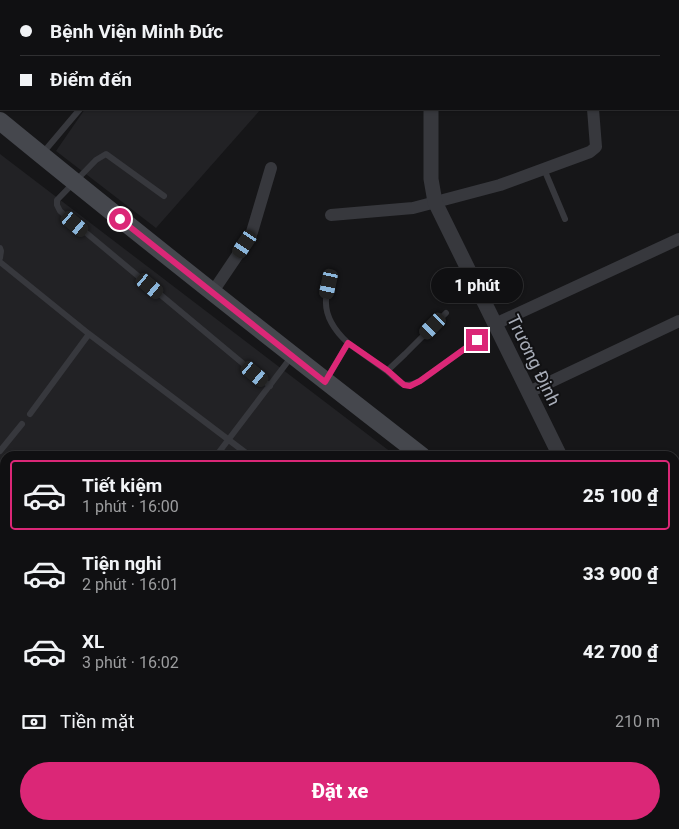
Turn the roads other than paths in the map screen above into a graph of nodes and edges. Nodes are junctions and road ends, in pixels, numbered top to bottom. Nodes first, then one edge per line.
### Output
1 (79, 110) edge
2 (431, 110) edge
3 (593, 110) edge
4 (0, 121) edge
5 (41, 155) junction
6 (271, 168) dead end
7 (544, 168) junction
8 (74, 183) junction
9 (164, 196) dead end
10 (435, 202) junction
11 (330, 215) dead end
12 (565, 219) dead end
13 (679, 239) edge
14 (0, 248) edge
15 (0, 258) edge
16 (0, 262) edge
17 (329, 284) dead end
18 (212, 292) junction
19 (446, 313) dead end
20 (679, 321) edge
21 (495, 324) junction
22 (89, 334) junction
23 (477, 340) dead end
24 (348, 343) junction
25 (292, 356) junction
26 (387, 370) junction
27 (325, 382) junction
28 (270, 386) junction
29 (529, 392) junction
30 (30, 414) dead end
31 (22, 424) dead end
32 (229, 439) junction
33 (0, 451) edge
34 (220, 451) edge
35 (244, 451) edge
36 (415, 451) edge
37 (558, 451) edge

1 - 5 lane
2 - 10 street, Trương Định
3 - 7 street
4 - 5 main road
5 - 8 main road
6 - 18 street
7 - 10 street
7 - 12 lane
8 - 9 lane
8 - 18 main road
8 - 28 lane
10 - 11 street
10 - 21 street, Trương Định
13 - 21 street
14 - 15 lane
16 - 22 lane
17 - 24 lane
18 - 25 main road
19 - 26 lane
20 - 29 street
21 - 29 street, Trương Định
22 - 30 lane
22 - 32 lane
23 - 26 lane
24 - 26 lane
24 - 27 lane
25 - 27 main road
25 - 28 lane
27 - 36 main road
28 - 32 lane
29 - 37 street, Trương Định
31 - 33 lane
32 - 34 lane
32 - 35 lane

